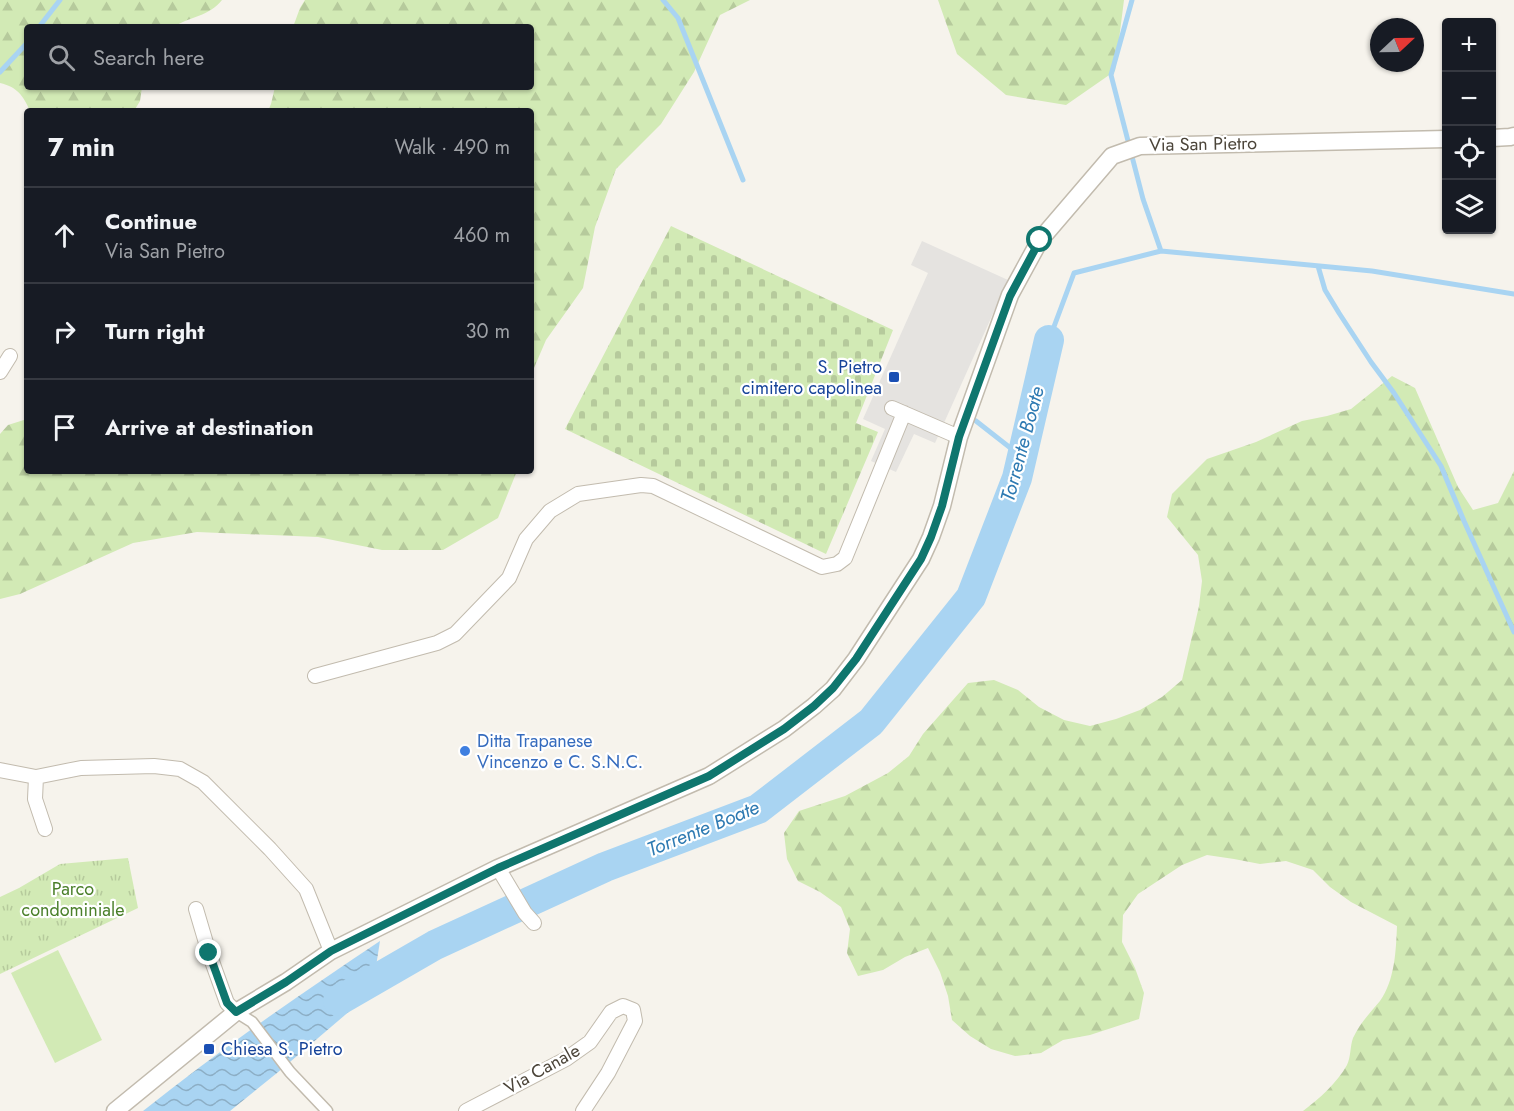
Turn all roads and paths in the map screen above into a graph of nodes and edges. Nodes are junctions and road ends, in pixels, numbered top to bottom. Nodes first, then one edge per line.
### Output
1 (1514, 136) edge
2 (1496, 138) edge
3 (1442, 139) edge
4 (10, 356) dead end
5 (0, 372) edge
6 (959, 437) junction
7 (315, 676) dead end
8 (0, 770) edge
9 (36, 777) junction
10 (45, 829) dead end
11 (498, 868) junction
12 (196, 909) dead end
13 (530, 918) dead end
14 (331, 951) junction
15 (236, 1012) junction
16 (115, 1111) edge
17 (327, 1111) edge
18 (466, 1111) edge
19 (583, 1111) edge

1 - 2 street
3 - 6 street, Via San Pietro
4 - 5 street
6 - 7 street
6 - 11 street, Via San Pietro
8 - 9 street
9 - 10 street
9 - 14 street
11 - 13 street
11 - 14 street, Via San Pietro
12 - 15 street
14 - 15 street, Via San Pietro
15 - 16 street, Via San Pietro
15 - 17 street
18 - 19 street, Via Canale

